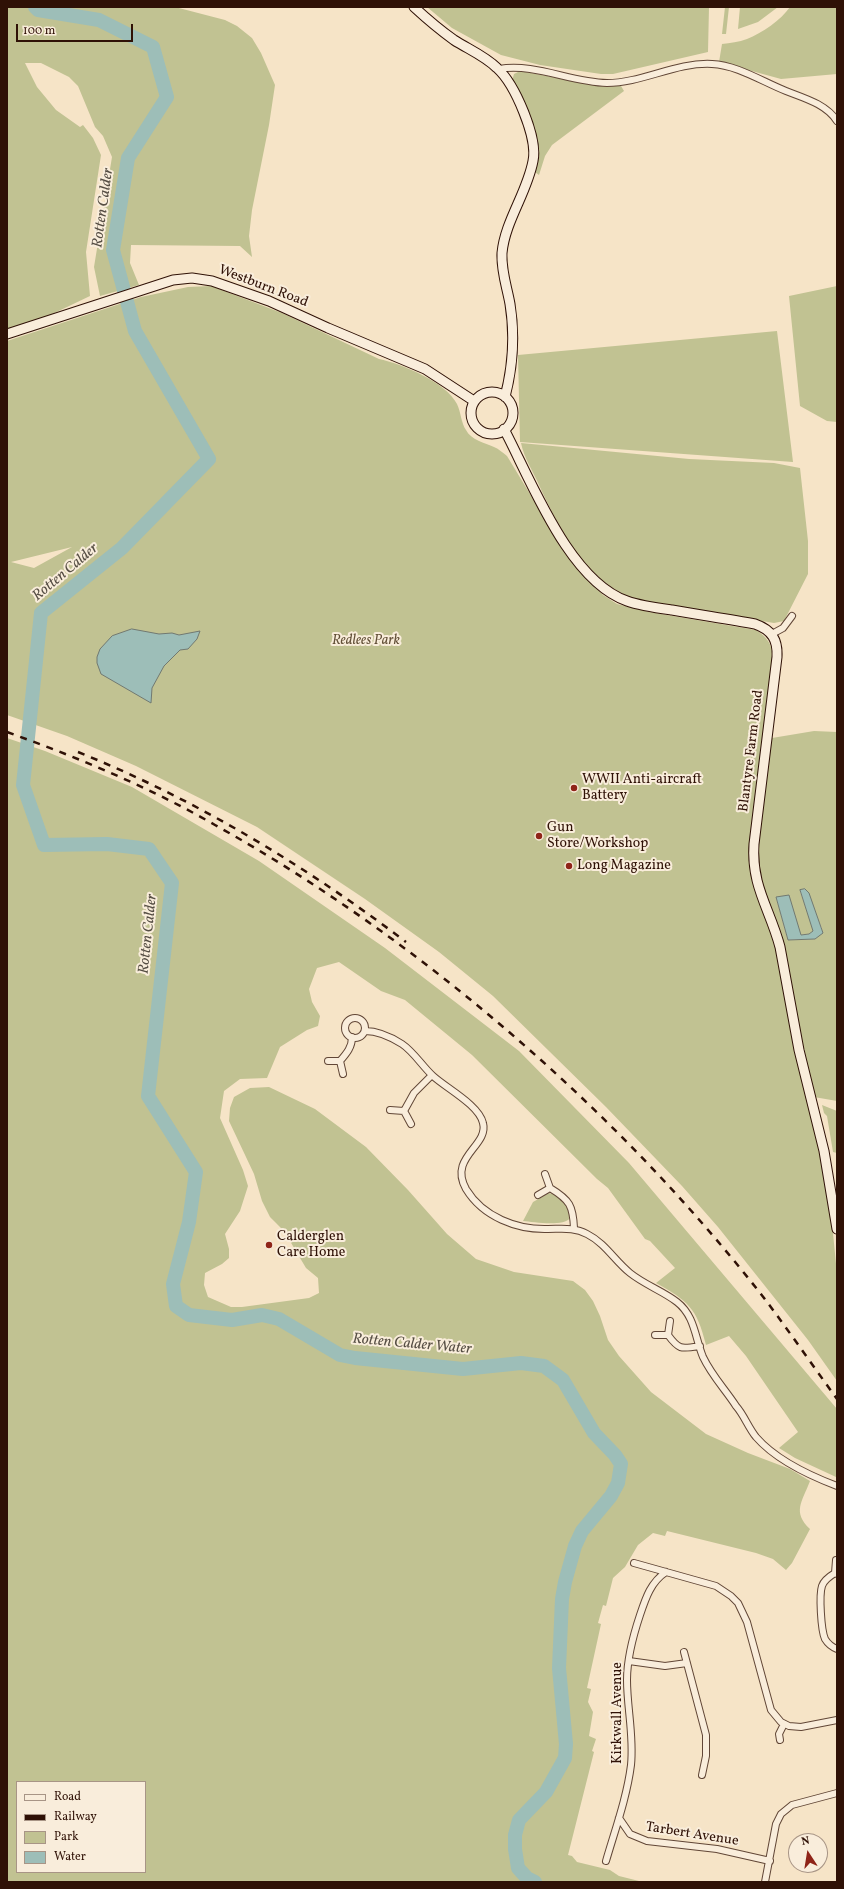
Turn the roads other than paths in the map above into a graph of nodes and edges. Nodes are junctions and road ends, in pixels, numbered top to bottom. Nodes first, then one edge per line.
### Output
1 (414, 7) edge
2 (499, 69) junction
3 (837, 121) edge
4 (7, 334) edge
5 (505, 397) junction
6 (474, 401) junction
7 (504, 429) junction
8 (792, 616) dead end
9 (772, 634) junction
10 (365, 1031) junction
11 (352, 1037) junction
12 (328, 1061) dead end
13 (340, 1061) junction
14 (343, 1074) dead end
15 (432, 1075) junction
16 (390, 1110) dead end
17 (404, 1111) junction
18 (411, 1124) dead end
19 (545, 1174) dead end
20 (550, 1188) junction
21 (538, 1195) dead end
22 (574, 1228) junction
23 (837, 1229) edge
24 (670, 1322) dead end
25 (655, 1335) dead end
26 (668, 1335) junction
27 (700, 1346) junction
28 (837, 1486) edge
29 (836, 1560) edge
30 (634, 1563) dead end
31 (666, 1572) junction
32 (836, 1574) edge
33 (837, 1649) edge
34 (684, 1652) dead end
35 (629, 1661) junction
36 (686, 1663) junction
37 (837, 1720) edge
38 (784, 1724) junction
39 (780, 1740) dead end
40 (702, 1775) dead end
41 (837, 1793) edge
42 (619, 1818) junction
43 (606, 1861) dead end
44 (770, 1861) junction
45 (765, 1882) edge

1 - 2 main road
2 - 3 street
2 - 5 main road
4 - 6 main road, Westburn Road
5 - 6 main road
5 - 7 main road
6 - 7 main road
7 - 9 main road
8 - 9 street
9 - 23 main road, Blantyre Farm Road
10 - 11 street
10 - 11 street
10 - 15 street
11 - 13 street
12 - 13 street
13 - 14 street
15 - 17 street
15 - 22 street
16 - 17 street
17 - 18 street
19 - 20 street
20 - 21 street
20 - 22 street
22 - 27 street
24 - 26 street
25 - 26 street
26 - 27 street
27 - 28 street
29 - 32 street
30 - 31 street
31 - 35 street, Kirkwall Avenue
31 - 38 street
32 - 33 street
34 - 36 street
35 - 36 street
35 - 42 street, Kirkwall Avenue
36 - 40 street
37 - 38 street
38 - 39 street
41 - 44 street
42 - 43 street, Kirkwall Avenue
42 - 44 street, Tarbert Avenue
44 - 45 street

